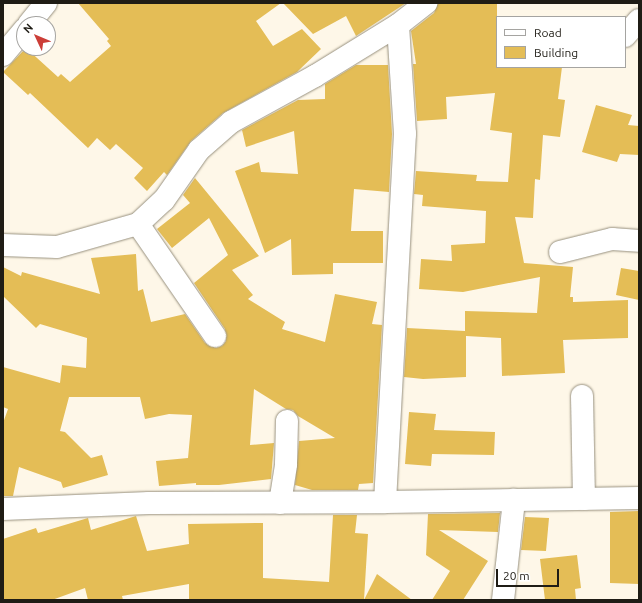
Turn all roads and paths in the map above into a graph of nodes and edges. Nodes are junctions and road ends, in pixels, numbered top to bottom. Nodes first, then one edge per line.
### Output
1 (46, 3) edge
2 (426, 3) edge
3 (35, 16) edge
4 (639, 20) edge
5 (398, 25) junction
6 (626, 35) edge
7 (16, 40) edge
8 (3, 55) edge
9 (138, 224) junction
10 (639, 242) edge
11 (3, 245) edge
12 (560, 252) dead end
13 (215, 336) dead end
14 (582, 396) dead end
15 (287, 421) dead end
16 (584, 498) junction
17 (639, 498) edge
18 (514, 500) junction
19 (385, 502) junction
20 (280, 503) junction
21 (3, 509) edge
22 (503, 600) edge

1 - 3 street
2 - 5 street
4 - 6 street
5 - 9 street
5 - 19 street
7 - 8 street
9 - 11 street
9 - 13 street
10 - 12 street
14 - 16 street
15 - 20 street
16 - 17 street
16 - 18 street
18 - 19 street
18 - 22 street
19 - 20 street
20 - 21 street

